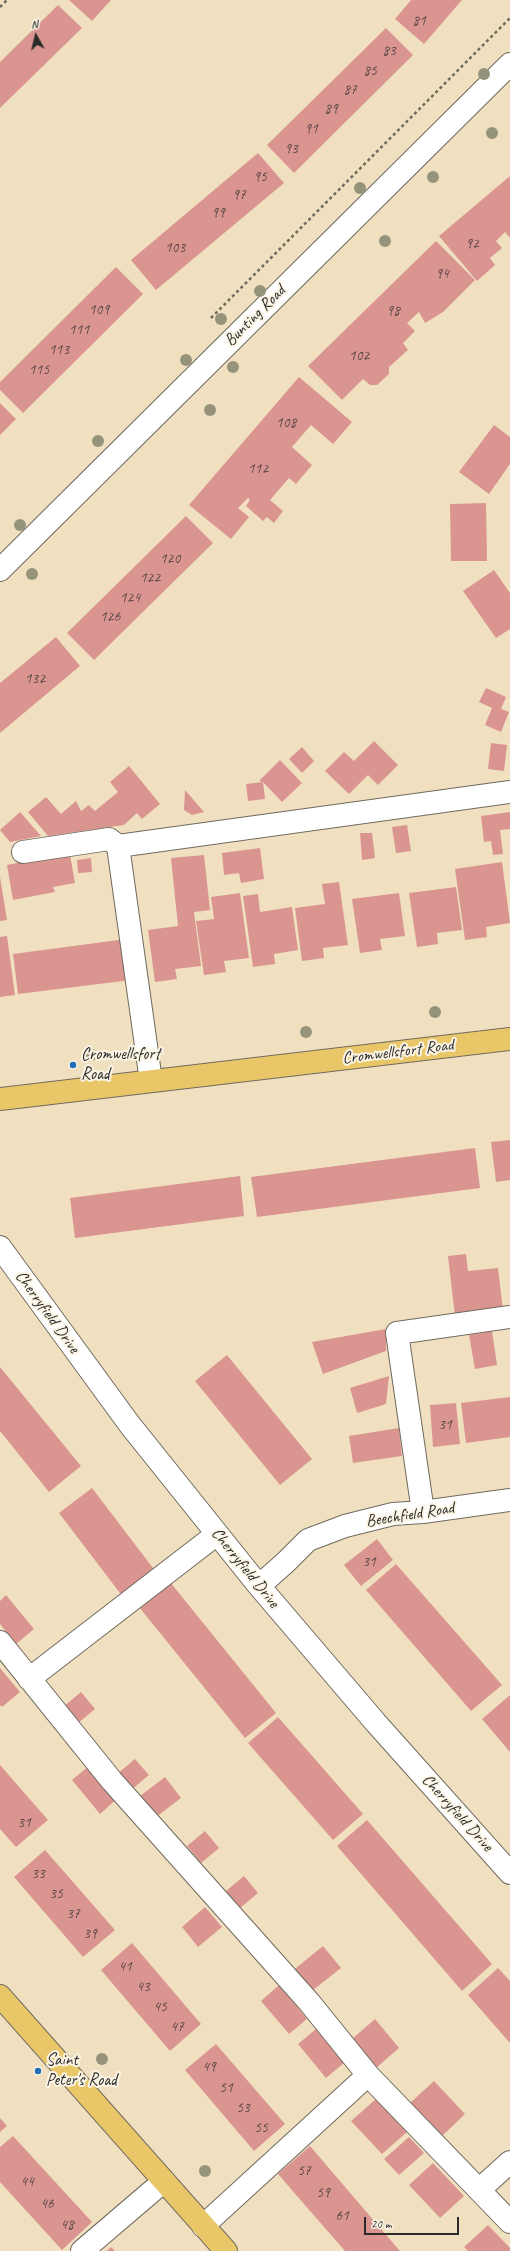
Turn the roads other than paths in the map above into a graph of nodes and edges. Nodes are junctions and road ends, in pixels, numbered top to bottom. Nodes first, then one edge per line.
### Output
1 (510, 64) edge
2 (0, 570) edge
3 (510, 792) edge
4 (118, 846) junction
5 (23, 852) dead end
6 (510, 1039) edge
7 (151, 1081) junction
8 (0, 1099) edge
9 (0, 1247) edge
10 (510, 1317) edge
11 (510, 1500) edge
12 (423, 1512) junction
13 (217, 1534) junction
14 (259, 1586) junction
15 (0, 1642) edge
16 (29, 1679) junction
17 (510, 1873) edge
18 (0, 1996) edge
19 (368, 2075) junction
20 (510, 2162) edge
21 (164, 2181) junction
22 (479, 2190) junction
23 (510, 2222) edge
24 (203, 2226) junction
25 (82, 2251) edge
26 (226, 2251) edge

1 - 2 street, Bunting Road
3 - 4 street
4 - 5 street
4 - 7 street
6 - 7 main road, Cromwellsfort Road
7 - 8 main road, Cromwellsfort Road
9 - 13 street, Cherryfield Drive
10 - 12 street
11 - 12 street, Beechfield Road
12 - 14 street, Beechfield Road
13 - 14 street, Cherryfield Drive
13 - 16 street
14 - 17 street, Cherryfield Drive
15 - 16 street
16 - 19 street
18 - 21 main road
19 - 22 street
19 - 24 street
20 - 22 street
21 - 24 main road
21 - 25 street
22 - 23 street
24 - 26 main road

